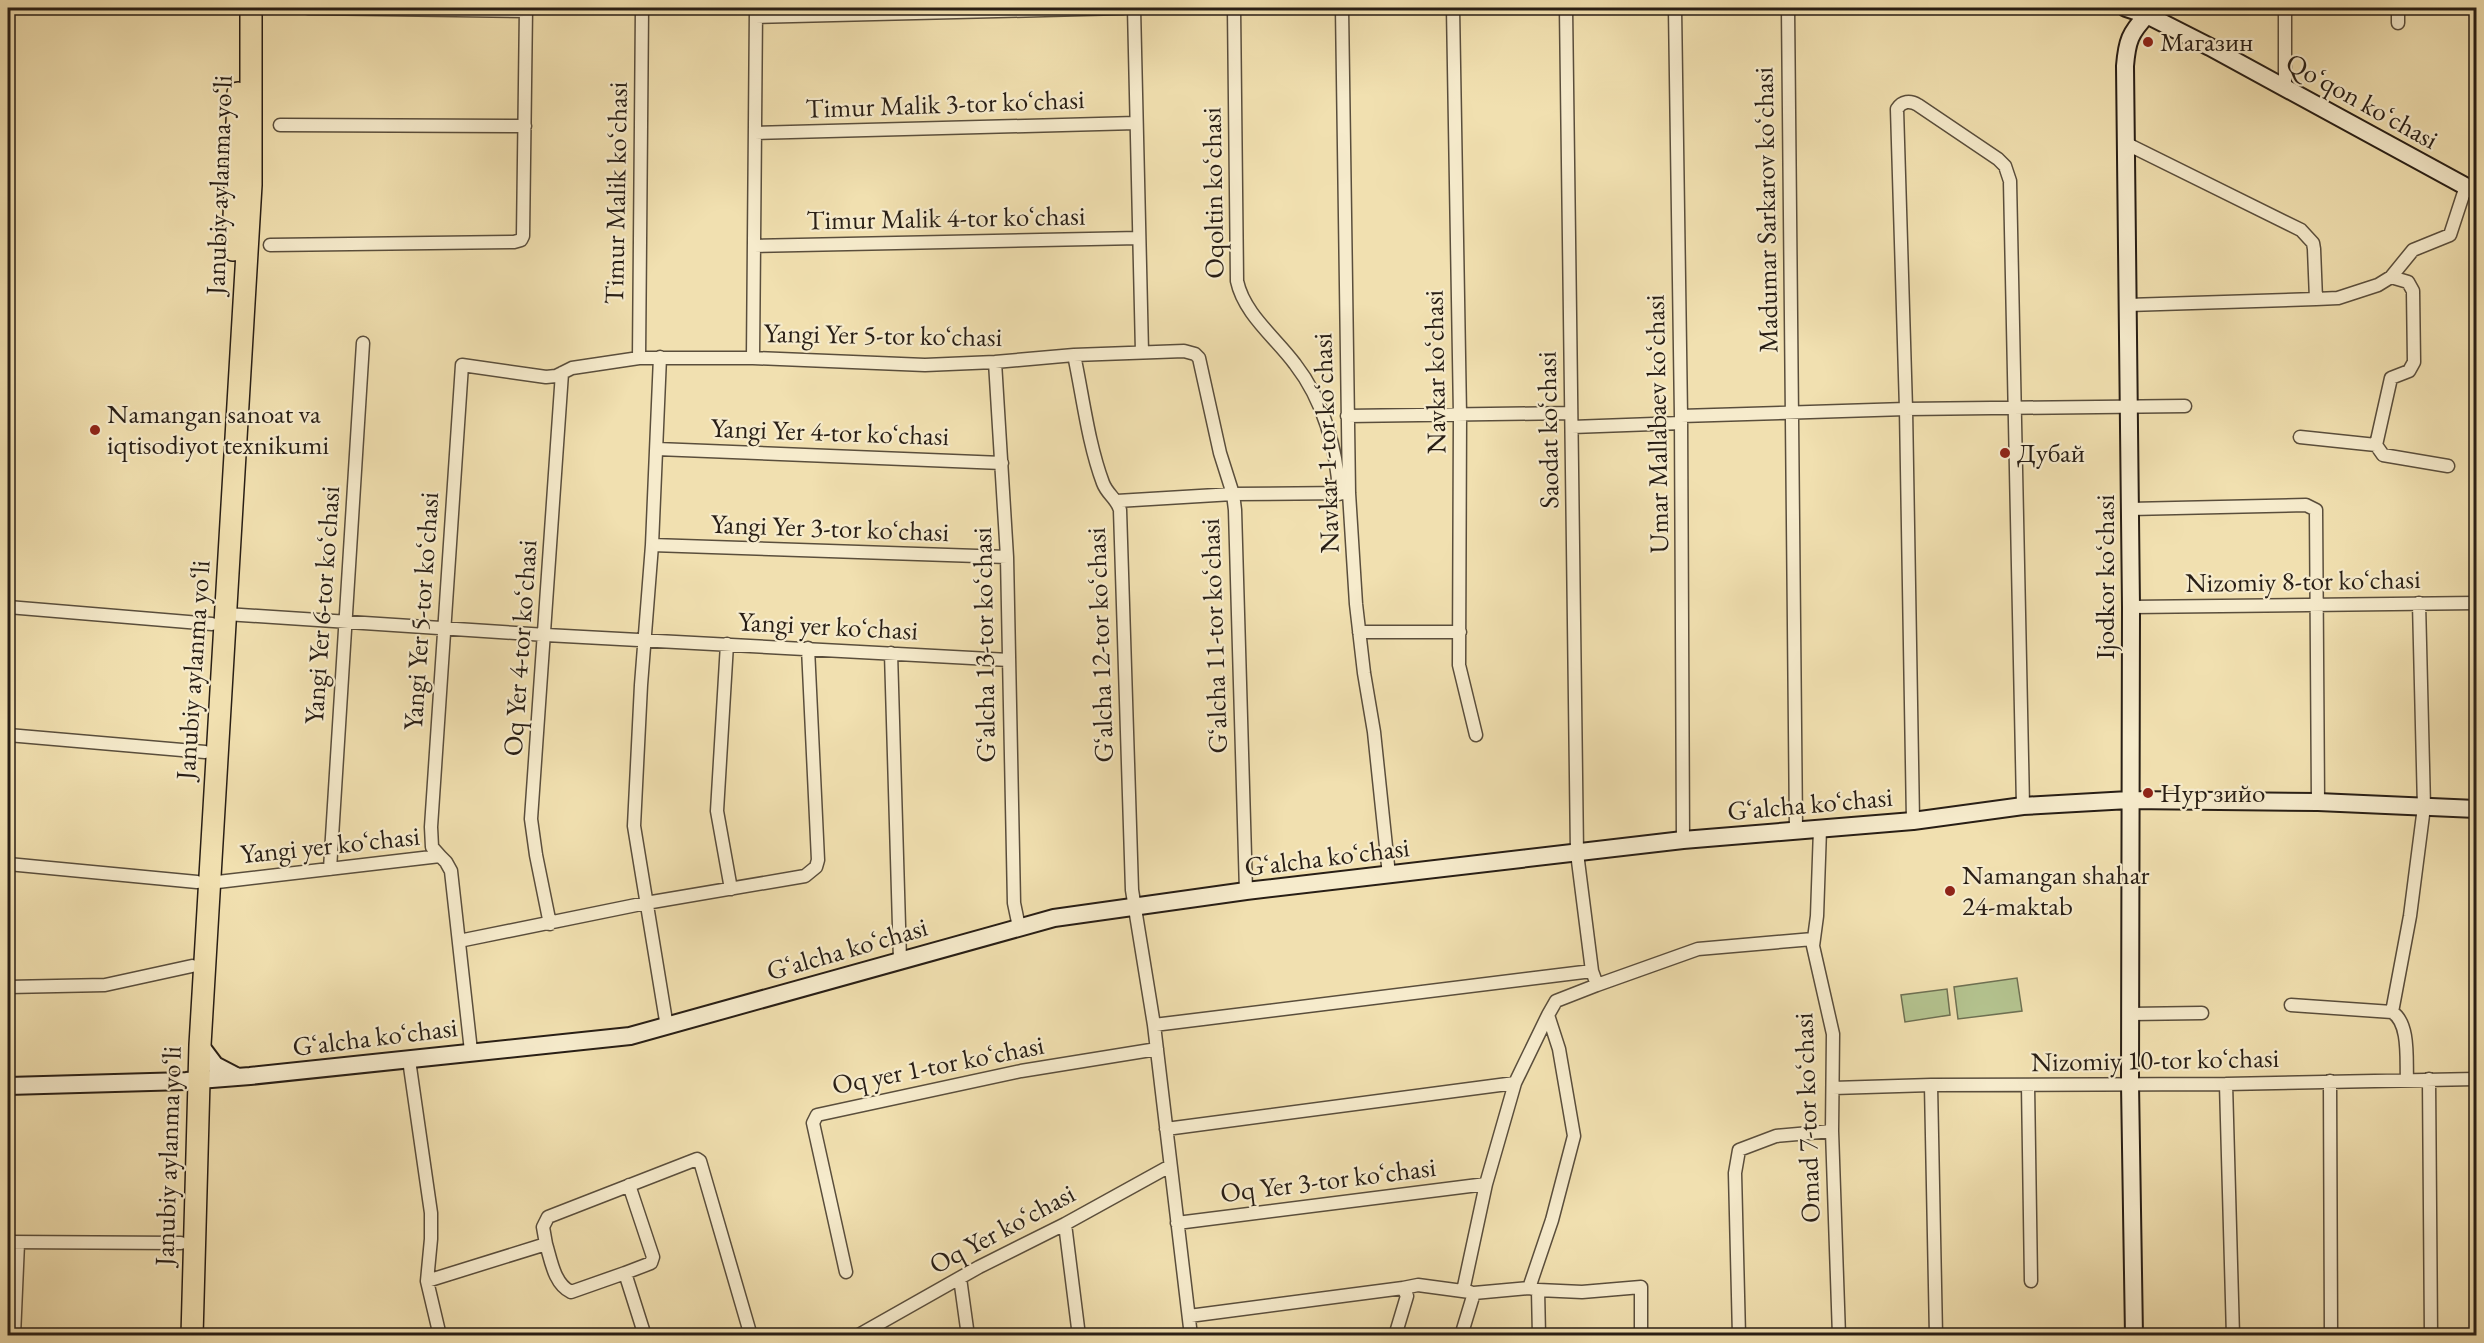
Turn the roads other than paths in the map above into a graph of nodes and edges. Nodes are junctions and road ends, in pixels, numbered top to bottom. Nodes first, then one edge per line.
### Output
1 (237, 8) edge
2 (251, 8) edge
3 (308, 8) edge
4 (642, 8) edge
5 (1123, 8) edge
6 (1134, 8) edge
7 (1234, 8) edge
8 (1342, 8) edge
9 (1453, 8) edge
10 (1566, 8) edge
11 (1676, 8) edge
12 (1788, 8) edge
13 (2126, 8) edge
14 (2285, 8) edge
15 (2398, 8) edge
16 (526, 9) edge
17 (2150, 11) edge
18 (756, 12) edge
19 (2398, 23) dead end
20 (2285, 88) junction
21 (1136, 123) junction
22 (280, 125) dead end
23 (525, 126) junction
24 (755, 133) junction
25 (2125, 143) junction
26 (2471, 189) edge
27 (1139, 238) junction
28 (270, 245) dead end
29 (754, 246) junction
30 (2391, 278) junction
31 (2316, 299) junction
32 (2128, 305) junction
33 (363, 343) dead end
34 (1142, 352) junction
35 (1074, 355) junction
36 (660, 357) junction
37 (639, 358) junction
38 (753, 358) junction
39 (995, 362) junction
40 (562, 373) junction
41 (2129, 406) junction
42 (2185, 406) dead end
43 (2014, 408) junction
44 (1906, 409) junction
45 (1793, 412) junction
46 (1571, 413) junction
47 (1460, 415) junction
48 (1347, 416) junction
49 (1681, 419) junction
50 (1572, 428) junction
51 (2300, 437) dead end
52 (2376, 445) junction
53 (657, 449) junction
54 (1002, 464) junction
55 (2448, 466) dead end
56 (1344, 493) junction
57 (1233, 494) junction
58 (1117, 501) junction
59 (2130, 509) junction
60 (652, 545) junction
61 (1007, 556) junction
62 (2419, 603) junction
63 (2476, 603) edge
64 (2318, 606) junction
65 (8, 607) edge
66 (2131, 607) junction
67 (219, 619) junction
68 (344, 622) junction
69 (444, 627) junction
70 (1359, 632) junction
71 (1460, 632) junction
72 (546, 635) junction
73 (645, 639) junction
74 (727, 644) junction
75 (808, 648) junction
76 (891, 653) junction
77 (1008, 660) junction
78 (8, 735) edge
79 (1476, 735) dead end
80 (205, 752) junction
81 (2129, 800) junction
82 (2318, 802) junction
83 (2023, 806) junction
84 (2424, 807) junction
85 (2476, 809) edge
86 (1913, 821) junction
87 (1821, 829) junction
88 (1796, 831) junction
89 (1683, 840) junction
90 (1577, 853) junction
91 (440, 856) junction
92 (8, 864) edge
93 (330, 869) junction
94 (1389, 875) junction
95 (203, 882) junction
96 (731, 889) junction
97 (1246, 891) junction
98 (646, 903) junction
99 (1134, 906) junction
100 (550, 924) junction
101 (1019, 927) junction
102 (1813, 939) junction
103 (459, 941) junction
104 (900, 960) junction
105 (192, 966) junction
106 (1592, 971) junction
107 (1597, 985) junction
108 (8, 987) edge
109 (2291, 1005) dead end
110 (2392, 1012) junction
111 (2202, 1013) dead end
112 (2130, 1014) junction
113 (1548, 1015) junction
114 (1154, 1025) junction
115 (667, 1027) junction
116 (200, 1045) junction
117 (1157, 1049) junction
118 (471, 1051) junction
119 (409, 1060) junction
120 (239, 1077) junction
121 (2408, 1079) junction
122 (2429, 1079) junction
123 (2476, 1079) edge
124 (193, 1080) junction
125 (2330, 1081) junction
126 (1515, 1083) junction
127 (2130, 1084) junction
128 (2226, 1084) junction
129 (1931, 1085) junction
130 (2028, 1085) junction
131 (8, 1086) edge
132 (1833, 1088) junction
133 (198, 1107) junction
134 (1166, 1129) junction
135 (1832, 1131) junction
136 (1170, 1166) junction
137 (1486, 1184) junction
138 (628, 1185) junction
139 (1177, 1223) junction
140 (1065, 1224) junction
141 (13, 1243) edge
142 (181, 1243) junction
143 (546, 1244) junction
144 (846, 1272) dead end
145 (625, 1273) junction
146 (960, 1278) junction
147 (427, 1281) junction
148 (2031, 1281) dead end
149 (1403, 1288) junction
150 (1534, 1289) junction
151 (1469, 1292) junction
152 (1189, 1316) junction
153 (14, 1335) edge
154 (178, 1335) edge
155 (192, 1335) edge
156 (440, 1335) edge
157 (645, 1335) edge
158 (751, 1335) edge
159 (860, 1335) edge
160 (968, 1335) edge
161 (1079, 1335) edge
162 (1191, 1335) edge
163 (1395, 1335) edge
164 (1461, 1335) edge
165 (1539, 1335) edge
166 (1641, 1335) edge
167 (1739, 1335) edge
168 (1839, 1335) edge
169 (1936, 1335) edge
170 (2134, 1335) edge
171 (2233, 1335) edge
172 (2331, 1335) edge
173 (2431, 1335) edge

1 - 67 highway, Janubiy aylanma yoʻli
2 - 67 highway, Janubiy aylanma yoʻli
3 - 16 street
4 - 37 street, Timur Malik koʻchasi
5 - 18 street
6 - 21 street
7 - 56 street, Oqoltin koʻchasi
8 - 48 street, Navkar 1-tor koʻchasi
9 - 47 street, Navkar koʻchasi
10 - 46 street, Saodat koʻchasi
11 - 49 street, Umar Mallabaev koʻchasi
12 - 45 street, Madumar Sarkarov koʻchasi
13 - 17 street, Qoʻqon koʻchasi
14 - 20 street
15 - 19 street
16 - 23 street
17 - 20 street, Qoʻqon koʻchasi
17 - 25 street, Ijodkor koʻchasi
18 - 24 street
20 - 26 street, Qoʻqon koʻchasi
21 - 24 street, Timur Malik 3-tor koʻchasi
21 - 27 street
22 - 23 street
23 - 28 street
24 - 29 street
25 - 31 street
25 - 32 street, Ijodkor koʻchasi
26 - 30 street
27 - 29 street, Timur Malik 4-tor koʻchasi
27 - 34 street
29 - 38 street
30 - 31 street
30 - 52 street
31 - 32 street
32 - 41 street, Ijodkor koʻchasi
33 - 68 street, Yangi Yer 6-tor koʻchasi
34 - 35 street, Yangi Yer 5-tor koʻchasi
34 - 57 street, Yangi Yer 5-tor koʻchasi
35 - 39 street, Yangi Yer 5-tor koʻchasi
35 - 58 street, Gʻalcha 12-tor koʻchasi
36 - 37 street
36 - 38 street, Yangi Yer 5-tor koʻchasi
36 - 53 street
37 - 40 street
38 - 39 street, Yangi Yer 5-tor koʻchasi
39 - 54 street, Gʻalcha 13-tor koʻchasi
40 - 69 street, Yangi Yer 5-tor koʻchasi
40 - 72 street, Oq Yer 4-tor koʻchasi
41 - 42 street
41 - 43 street
41 - 59 street, Ijodkor koʻchasi
43 - 44 street
43 - 44 street
43 - 83 street
44 - 45 street
44 - 86 street
45 - 49 street
45 - 88 street, Madumar Sarkarov koʻchasi
46 - 47 street
46 - 50 street, Saodat koʻchasi
47 - 48 street
47 - 71 street, Navkar koʻchasi
48 - 56 street, Navkar 1-tor koʻchasi
49 - 50 street
49 - 89 street, Umar Mallabaev koʻchasi
50 - 90 street, Saodat koʻchasi
51 - 52 street
52 - 55 street
53 - 54 street, Yangi Yer 4-tor koʻchasi
53 - 60 street
54 - 61 street, Gʻalcha 13-tor koʻchasi
56 - 57 street
56 - 70 street, Navkar 1-tor koʻchasi
57 - 58 street, Gʻalcha 11-tor koʻchasi
57 - 97 street, Gʻalcha 11-tor koʻchasi
58 - 99 street, Gʻalcha 12-tor koʻchasi
59 - 64 street
59 - 66 street, Ijodkor koʻchasi
60 - 61 street, Yangi Yer 3-tor koʻchasi
60 - 73 street
61 - 77 street, Gʻalcha 13-tor koʻchasi
62 - 63 street, Nizomiy 8-tor koʻchasi
62 - 64 street, Nizomiy 8-tor koʻchasi
62 - 84 street
64 - 66 street, Nizomiy 8-tor koʻchasi
64 - 82 street
65 - 67 street, Yangi yer koʻchasi
66 - 81 street, Ijodkor koʻchasi
67 - 68 street, Yangi yer koʻchasi
67 - 80 highway, Janubiy aylanma yoʻli
67 - 95 highway, Janubiy aylanma yoʻli
68 - 69 street, Yangi yer koʻchasi
68 - 93 street, Yangi Yer 6-tor koʻchasi
69 - 72 street, Yangi yer koʻchasi
69 - 91 street, Yangi Yer 5-tor koʻchasi
70 - 71 street
70 - 94 street, Navkar 1-tor koʻchasi
71 - 79 street, Navkar koʻchasi
72 - 73 street, Yangi yer koʻchasi
72 - 100 street, Oq Yer 4-tor koʻchasi
73 - 74 street, Yangi yer koʻchasi
73 - 98 street
74 - 75 street, Yangi yer koʻchasi
74 - 96 street
75 - 76 street, Yangi yer koʻchasi
75 - 96 street
76 - 77 street, Yangi yer koʻchasi
76 - 104 street
77 - 101 street, Gʻalcha 13-tor koʻchasi
78 - 80 street
80 - 95 highway, Janubiy aylanma yoʻli
81 - 82 street, Gʻalcha koʻchasi
81 - 83 street, Gʻalcha koʻchasi
81 - 112 street, Ijodkor koʻchasi
82 - 84 street, Gʻalcha koʻchasi
83 - 86 street, Gʻalcha koʻchasi
84 - 85 street, Gʻalcha koʻchasi
84 - 110 street
86 - 87 street, Gʻalcha koʻchasi
87 - 88 street, Gʻalcha koʻchasi
87 - 102 street, Omad 7-tor koʻchasi
88 - 89 street, Gʻalcha koʻchasi
89 - 90 street, Gʻalcha koʻchasi
90 - 94 street, Gʻalcha koʻchasi
90 - 106 street, Saodat koʻchasi
91 - 93 street, Yangi yer koʻchasi
91 - 103 street, Yangi yer koʻchasi
92 - 95 street, Yangi yer koʻchasi
93 - 95 street, Yangi yer koʻchasi
94 - 97 street, Gʻalcha koʻchasi
95 - 105 highway, Janubiy aylanma yoʻli
95 - 116 highway, Janubiy aylanma yoʻli
96 - 98 street
97 - 99 street, Gʻalcha koʻchasi
98 - 100 street
98 - 115 street
99 - 101 street, Gʻalcha koʻchasi
99 - 114 street
100 - 103 street
101 - 104 street, Gʻalcha koʻchasi
102 - 107 street
102 - 132 street, Omad 7-tor koʻchasi
103 - 118 street, Yangi yer koʻchasi
104 - 115 street, Gʻalcha koʻchasi
105 - 108 street
105 - 124 highway, Janubiy aylanma yoʻli
106 - 107 street, Saodat koʻchasi
106 - 114 street
107 - 113 street
109 - 110 street
110 - 121 street
111 - 112 street
112 - 127 street, Ijodkor koʻchasi
113 - 126 street
113 - 150 street
114 - 117 street
115 - 118 street, Gʻalcha koʻchasi
116 - 120 street
116 - 124 highway, Janubiy aylanma yoʻli
117 - 134 street
117 - 144 street, Oq yer 1-tor koʻchasi
118 - 119 street, Gʻalcha koʻchasi
119 - 120 street, Gʻalcha koʻchasi
119 - 147 street
120 - 124 street, Gʻalcha koʻchasi
120 - 133 street
121 - 122 street, Nizomiy 10-tor koʻchasi
121 - 125 street, Nizomiy 10-tor koʻchasi
122 - 123 street, Nizomiy 10-tor koʻchasi
122 - 173 street
124 - 131 street, Gʻalcha koʻchasi
124 - 133 highway, Janubiy aylanma yoʻli
124 - 142 highway, Janubiy aylanma yoʻli
125 - 128 street, Nizomiy 10-tor koʻchasi
125 - 172 street
126 - 134 street
126 - 137 street
127 - 128 street, Nizomiy 10-tor koʻchasi
127 - 130 street, Nizomiy 10-tor koʻchasi
127 - 170 street, Ijodkor koʻchasi
128 - 171 street
129 - 130 street, Nizomiy 10-tor koʻchasi
129 - 132 street, Nizomiy 10-tor koʻchasi
129 - 169 street
130 - 148 street
132 - 135 street, Omad 7-tor koʻchasi
133 - 155 highway, Janubiy aylanma yoʻli
134 - 136 street
135 - 167 street
135 - 168 street, Omad 7-tor koʻchasi
136 - 139 street
136 - 140 street, Oq Yer koʻchasi
137 - 139 street, Oq Yer 3-tor koʻchasi
137 - 151 street
138 - 143 street
138 - 145 street
138 - 158 street
139 - 152 street
140 - 146 street, Oq Yer koʻchasi
140 - 161 street
141 - 142 street
141 - 153 street
142 - 154 highway, Janubiy aylanma yoʻli
143 - 145 street
143 - 147 street
145 - 157 street
146 - 159 street, Oq Yer koʻchasi
146 - 160 street
147 - 156 street
149 - 151 street
149 - 152 street
149 - 163 street
150 - 151 street
150 - 165 street
150 - 166 street
151 - 164 street
152 - 162 street

